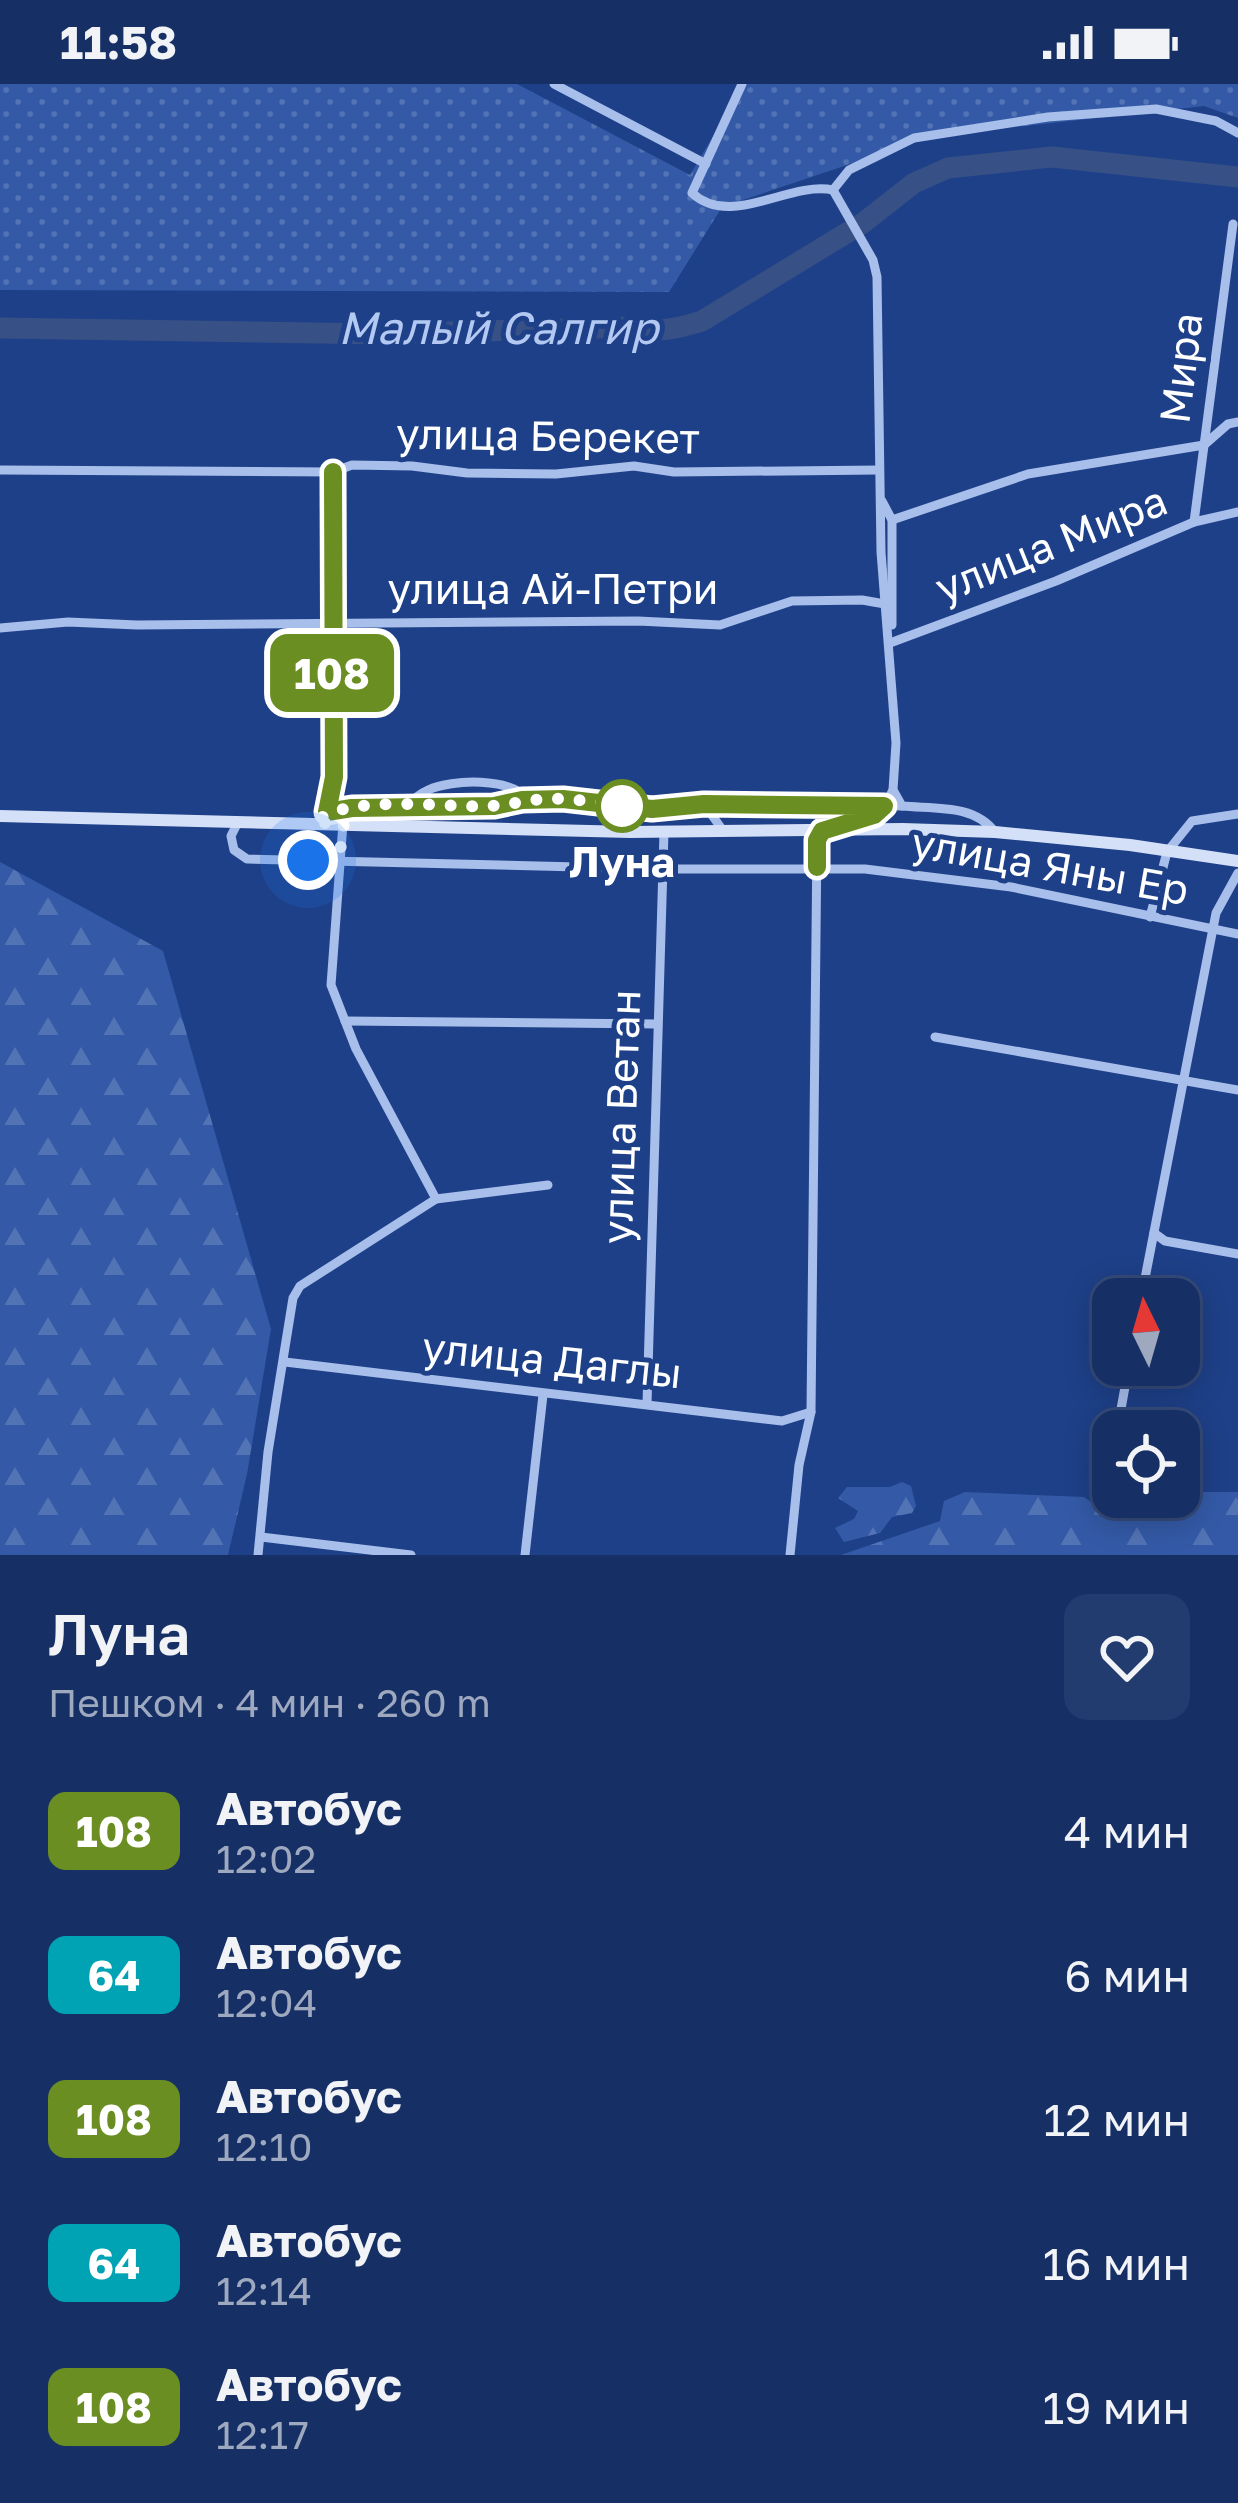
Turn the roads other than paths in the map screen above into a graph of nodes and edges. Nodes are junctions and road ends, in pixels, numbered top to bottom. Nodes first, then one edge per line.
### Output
1 (554, 84) edge
2 (742, 84) edge
3 (1238, 133) edge
4 (706, 164) junction
5 (833, 190) junction
6 (1233, 224) dead end
7 (1238, 422) edge
8 (1204, 445) junction
9 (0, 470) edge
10 (879, 470) junction
11 (333, 472) junction
12 (881, 500) junction
13 (1238, 512) edge
14 (892, 520) junction
15 (1195, 522) junction
16 (885, 604) junction
17 (332, 622) junction
18 (0, 628) edge
19 (890, 643) junction
20 (892, 790) junction
21 (528, 800) junction
22 (704, 804) junction
23 (884, 806) junction
24 (902, 806) junction
25 (404, 807) junction
26 (327, 812) junction
27 (1238, 814) edge
28 (0, 816) edge
29 (314, 823) junction
30 (344, 823) junction
31 (237, 824) junction
32 (822, 831) junction
33 (664, 832) junction
34 (724, 832) junction
35 (994, 832) junction
36 (1167, 852) junction
37 (339, 859) junction
38 (1238, 861) edge
39 (817, 867) junction
40 (660, 869) junction
41 (1238, 873) edge
42 (1150, 917) junction
43 (1215, 929) junction
44 (1238, 934) edge
45 (345, 1021) junction
46 (657, 1024) junction
47 (935, 1036) dead end
48 (1183, 1080) junction
49 (1238, 1090) edge
50 (548, 1185) dead end
51 (436, 1199) junction
52 (1154, 1233) junction
53 (1238, 1254) edge
54 (1145, 1278) edge
55 (285, 1362) junction
56 (543, 1395) junction
57 (647, 1403) junction
58 (811, 1412) junction
59 (261, 1537) junction
60 (258, 1555) edge
61 (411, 1555) edge
62 (525, 1555) edge
63 (790, 1555) edge

1 - 4 street
2 - 4 street
3 - 5 street
4 - 5 street
5 - 10 street
6 - 8 street, Мира
7 - 8 street
8 - 14 street
8 - 15 street, Мира
9 - 11 street, улица Берекет
10 - 11 street, улица Берекет
10 - 12 street
11 - 17 street
12 - 14 street
12 - 16 street
13 - 15 street, улица Мира
14 - 19 street
15 - 19 street, улица Мира
16 - 17 street, улица Ай-Петри
16 - 19 street
17 - 18 street, улица Ай-Петри
17 - 26 street
19 - 20 street
20 - 23 street
20 - 24 street
21 - 22 street
21 - 25 street
21 - 25 street
22 - 23 street
22 - 34 street
23 - 24 street
23 - 32 street
24 - 35 street
25 - 26 street
26 - 29 street
27 - 36 street
28 - 31 main road
29 - 30 main road
29 - 31 main road
30 - 33 main road
30 - 37 street
31 - 37 street, улица Яны Ер
32 - 34 main road
32 - 35 main road
32 - 39 street
33 - 34 main road
33 - 40 street, улица Ветан
35 - 36 main road
36 - 38 main road
36 - 42 street
37 - 40 street, улица Яны Ер
37 - 45 street
39 - 40 street, улица Яны Ер
39 - 42 street, улица Яны Ер
39 - 58 street
40 - 46 street, улица Ветан
41 - 43 street
42 - 43 street, улица Яны Ер
43 - 44 street, улица Яны Ер
43 - 48 street
45 - 46 street
45 - 51 street
46 - 57 street, улица Ветан
47 - 48 street
48 - 49 street
48 - 52 street
50 - 51 street
51 - 55 street
52 - 53 street
52 - 54 street
55 - 56 street, улица Даглы
55 - 59 street
56 - 57 street, улица Даглы
56 - 62 street
57 - 58 street, улица Даглы
58 - 63 street
59 - 60 street
59 - 61 street

